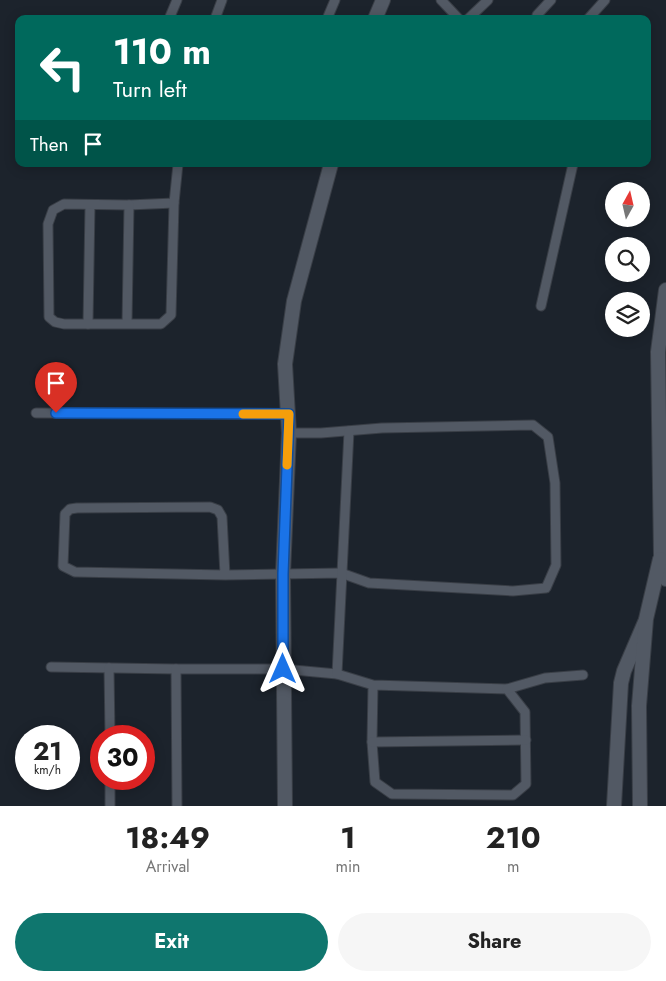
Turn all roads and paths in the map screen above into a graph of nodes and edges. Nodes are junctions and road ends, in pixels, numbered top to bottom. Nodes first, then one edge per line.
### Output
1 (177, 0) edge
2 (222, 0) edge
3 (335, 0) edge
4 (383, 0) edge
5 (441, 0) edge
6 (488, 0) edge
7 (551, 0) edge
8 (605, 0) edge
9 (537, 14) dead end
10 (171, 15) edge
11 (216, 15) edge
12 (329, 15) edge
13 (377, 15) edge
14 (455, 15) edge
15 (472, 15) edge
16 (592, 15) edge
17 (178, 167) edge
18 (330, 167) edge
19 (572, 167) edge
20 (174, 203) junction
21 (90, 205) junction
22 (129, 205) junction
23 (666, 290) edge
24 (541, 306) dead end
25 (88, 324) junction
26 (127, 324) junction
27 (36, 413) dead end
28 (289, 414) junction
29 (349, 431) junction
30 (289, 433) junction
31 (661, 556) junction
32 (341, 573) junction
33 (283, 574) junction
34 (225, 575) junction
35 (666, 579) edge
36 (646, 619) junction
37 (51, 667) dead end
38 (109, 668) junction
39 (176, 669) junction
40 (283, 669) junction
41 (337, 674) junction
42 (583, 675) dead end
43 (373, 685) junction
44 (507, 689) junction
45 (110, 725) edge
46 (526, 740) junction
47 (372, 742) junction
48 (110, 790) edge
49 (110, 806) edge
50 (176, 806) edge
51 (285, 806) edge
52 (614, 806) edge
53 (640, 806) edge

1 - 10 lane
2 - 11 lane
3 - 12 lane
4 - 13 street
5 - 14 lane
6 - 15 lane
7 - 9 lane
8 - 16 lane
17 - 20 lane
18 - 28 street
19 - 24 lane
20 - 22 lane
20 - 26 lane
21 - 22 lane
21 - 25 lane
21 - 25 lane
22 - 26 lane
23 - 31 street
25 - 26 lane
27 - 28 lane
28 - 30 street
29 - 30 lane
29 - 32 lane
29 - 32 lane
30 - 33 street
31 - 35 street
31 - 36 street
32 - 33 lane
32 - 41 lane
33 - 34 lane
33 - 40 street
34 - 34 lane
36 - 52 street
36 - 53 street
37 - 38 lane
38 - 39 lane
38 - 45 lane
39 - 40 lane
39 - 50 lane
40 - 41 lane
40 - 51 street
41 - 43 lane
42 - 44 lane
43 - 44 lane
43 - 47 lane
44 - 46 lane
46 - 47 lane
46 - 47 lane
48 - 49 lane

